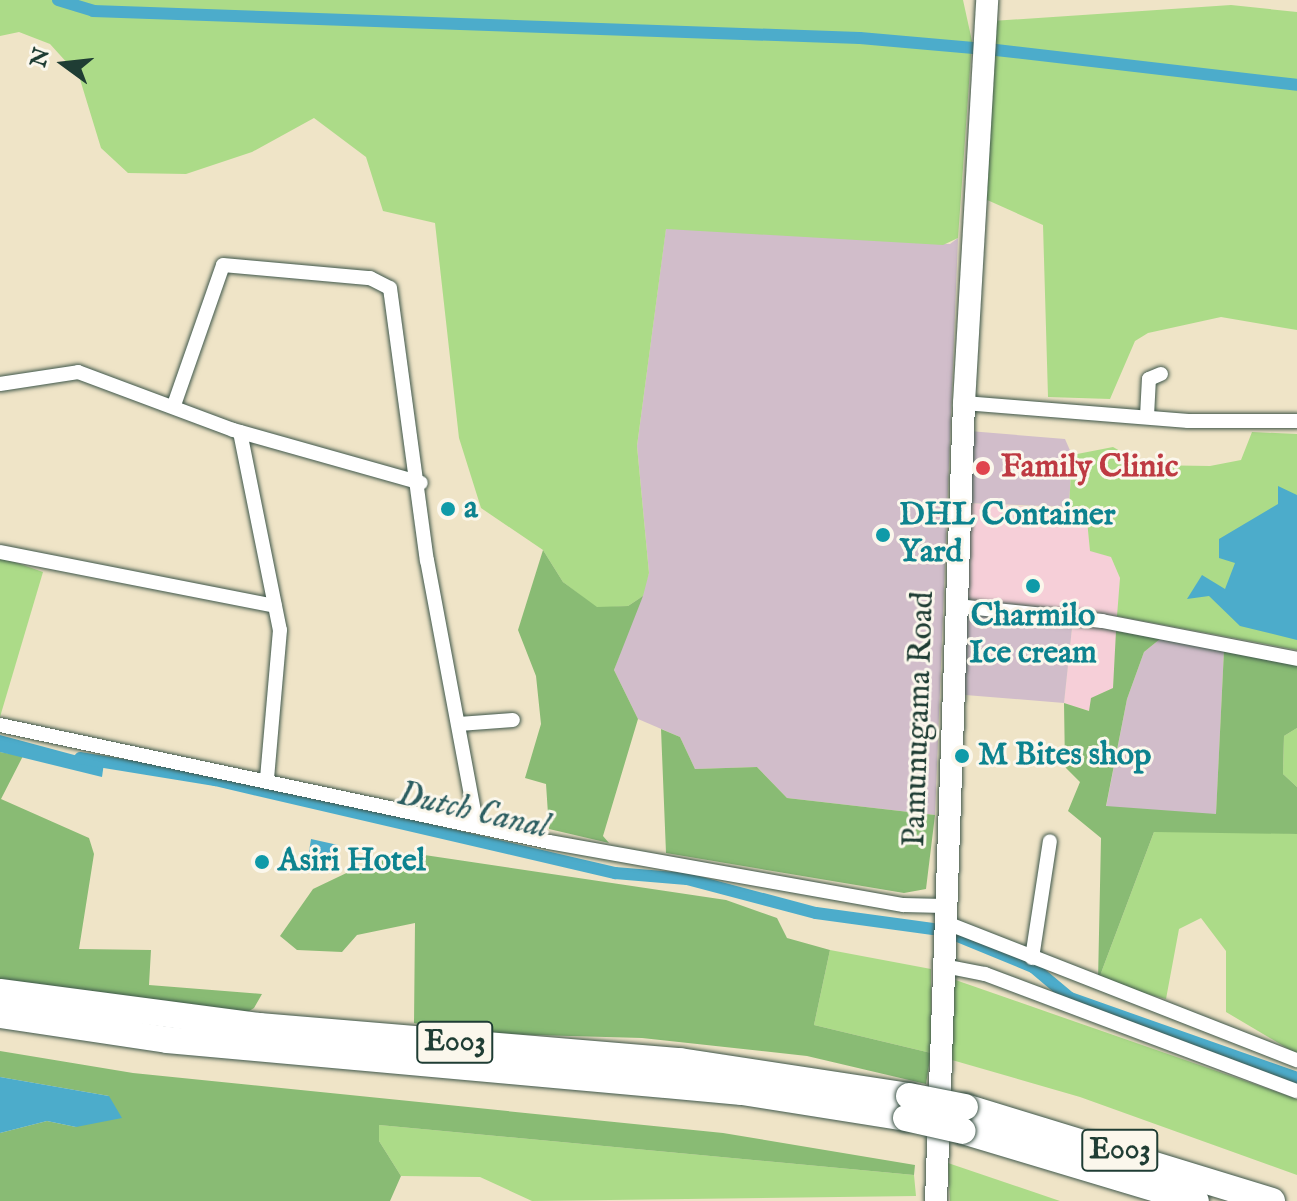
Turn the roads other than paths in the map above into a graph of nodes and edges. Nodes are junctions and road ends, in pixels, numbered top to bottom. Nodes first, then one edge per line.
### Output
1 (987, 2) edge
2 (1161, 374) dead end
3 (0, 384) edge
4 (964, 403) junction
5 (174, 405) junction
6 (1147, 416) junction
7 (1297, 421) edge
8 (240, 432) junction
9 (421, 483) junction
10 (0, 552) edge
11 (275, 606) junction
12 (957, 606) junction
13 (1297, 659) edge
14 (513, 720) dead end
15 (459, 724) junction
16 (0, 725) edge
17 (267, 779) junction
18 (476, 823) junction
19 (1050, 841) dead end
20 (944, 914) junction
21 (1032, 958) junction
22 (944, 966) junction
23 (0, 992) edge
24 (0, 1015) edge
25 (1297, 1060) edge
26 (1297, 1091) edge
27 (908, 1107) junction
28 (964, 1119) junction
29 (921, 1201) edge
30 (936, 1201) edge
31 (1196, 1201) edge
32 (1272, 1201) edge

1 - 4 main road, Pamunugama Road
2 - 6 street
3 - 5 street
4 - 6 street
4 - 12 main road, Pamunugama Road
5 - 8 street
5 - 9 street
6 - 7 street
8 - 9 street
8 - 11 street
9 - 15 street
10 - 11 street
11 - 17 street
12 - 13 street
12 - 20 main road, Pamunugama Road
14 - 15 street
15 - 18 street
16 - 17 street
17 - 18 street
18 - 20 street
19 - 21 street
20 - 21 street
20 - 22 main road, Pamunugama Road
21 - 25 street
22 - 26 street
22 - 30 main road, Pamunugama Road
23 - 27 highway, E003
24 - 27 highway, E003
27 - 28 highway, E003, bridge
28 - 31 highway, E003
28 - 32 highway, E003
29 - 30 street

